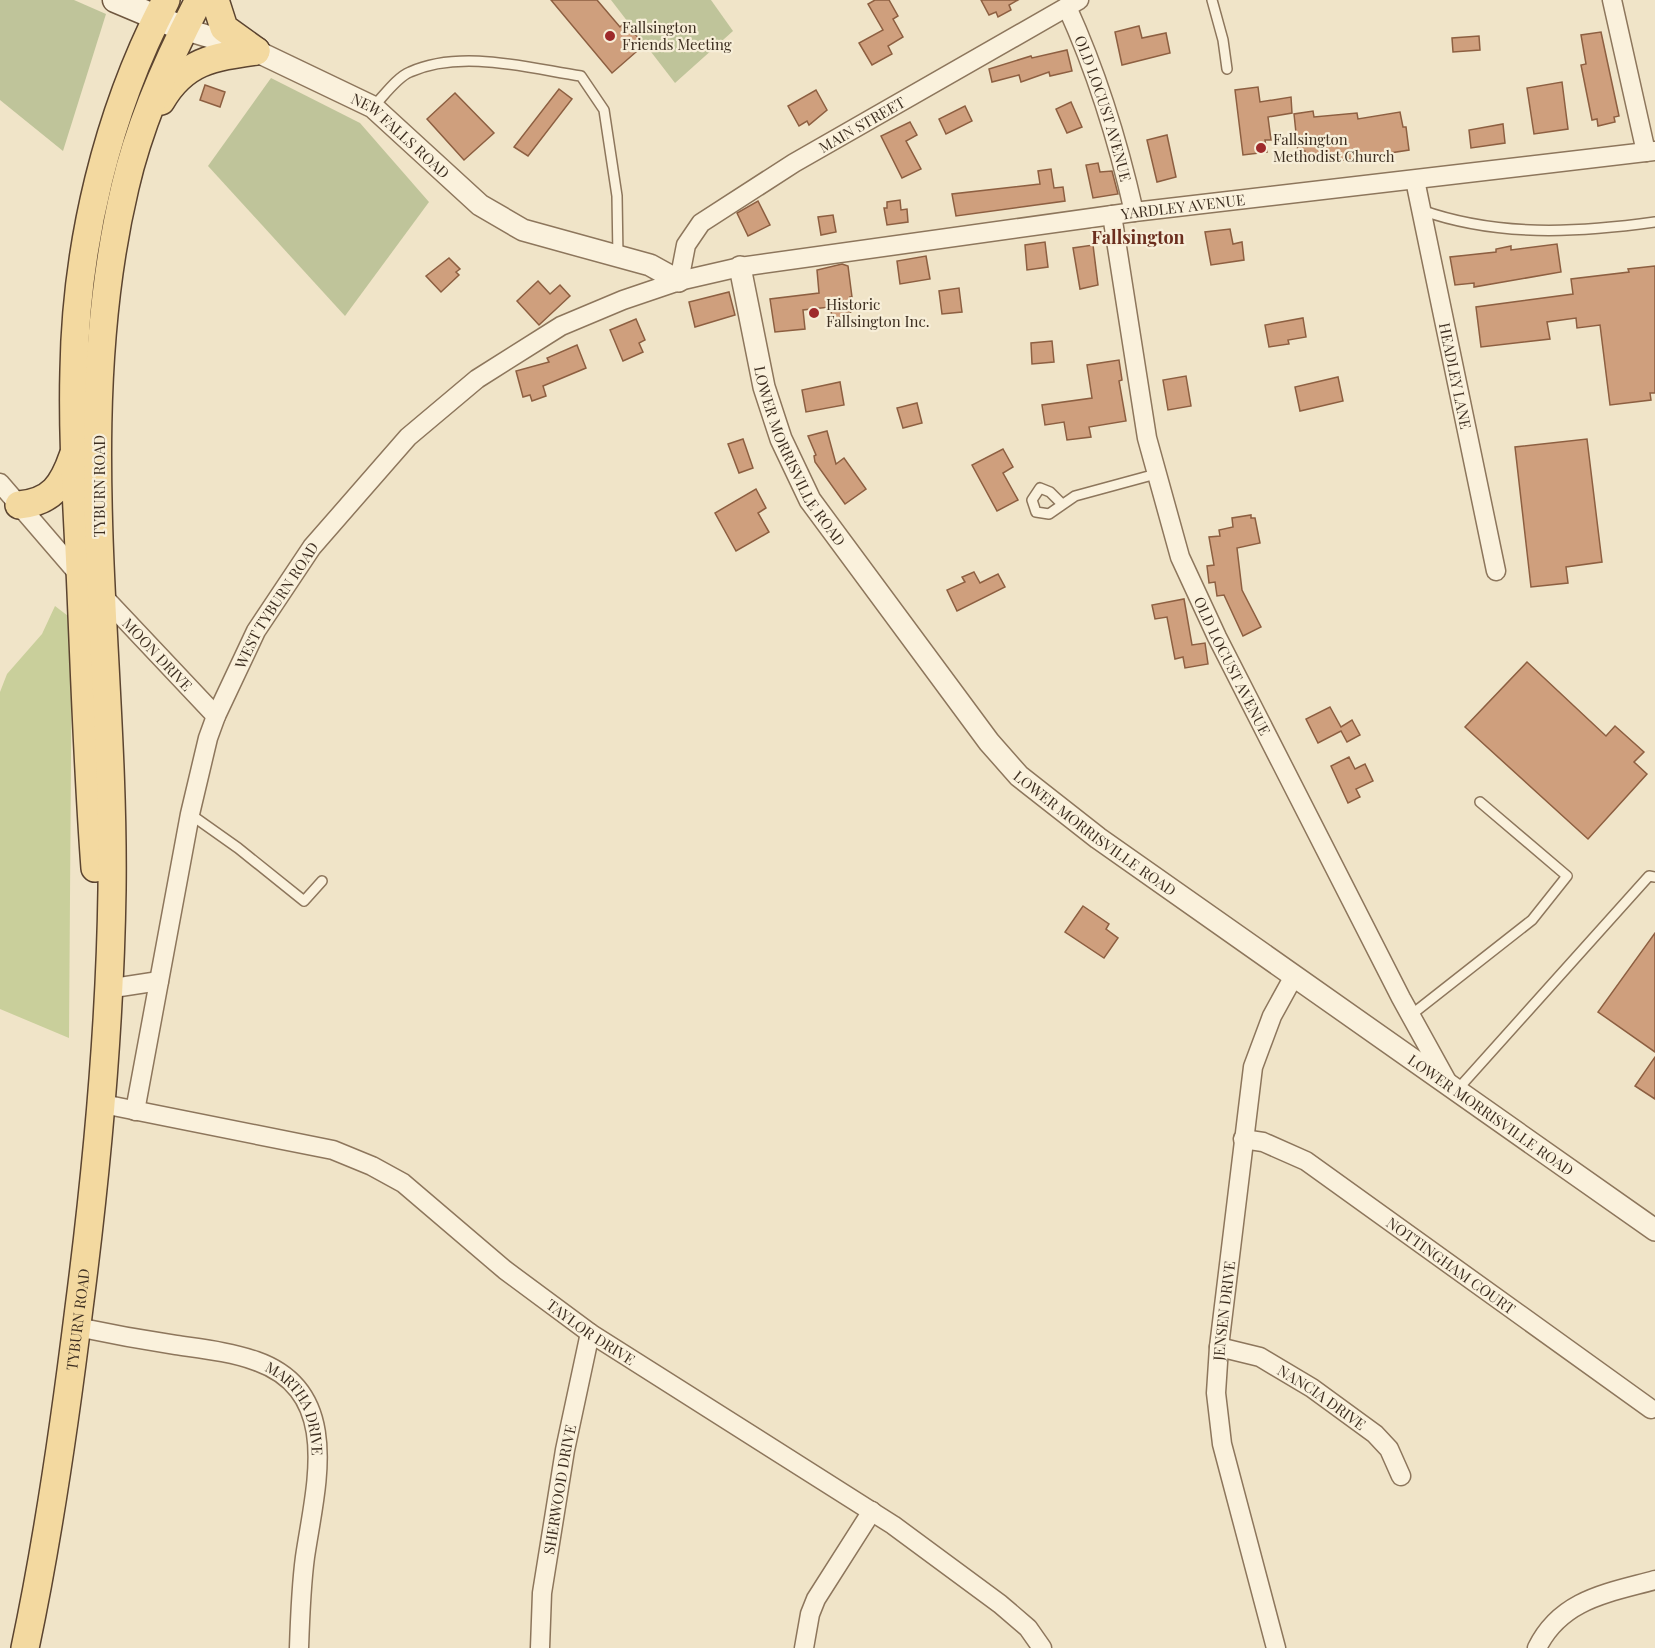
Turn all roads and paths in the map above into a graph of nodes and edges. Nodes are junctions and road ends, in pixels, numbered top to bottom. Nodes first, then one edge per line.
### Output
1 (115, 0) edge
2 (199, 0) edge
3 (215, 0) edge
4 (1212, 0) edge
5 (1612, 0) edge
6 (1073, 3) edge
7 (161, 9) edge
8 (184, 29) junction
9 (255, 51) junction
10 (1227, 69) dead end
11 (373, 107) junction
12 (140, 137) junction
13 (1650, 151) edge
14 (1414, 180) junction
15 (1421, 210) junction
16 (1134, 212) junction
17 (1112, 215) junction
18 (1655, 222) edge
19 (618, 257) junction
20 (740, 267) junction
21 (679, 281) junction
22 (74, 452) junction
23 (1156, 474) junction
24 (0, 483) edge
25 (1062, 504) dead end
26 (19, 505) junction
27 (1496, 571) dead end
28 (90, 584) junction
29 (216, 716) junction
30 (1480, 802) dead end
31 (190, 814) junction
32 (1655, 876) edge
33 (322, 881) dead end
34 (1294, 976) junction
35 (159, 981) junction
36 (107, 989) junction
37 (1411, 1015) junction
38 (1453, 1086) junction
39 (103, 1104) junction
40 (135, 1111) junction
41 (1243, 1139) junction
42 (1655, 1230) edge
43 (77, 1327) junction
44 (590, 1333) junction
45 (1219, 1347) junction
46 (1651, 1409) dead end
47 (1401, 1476) dead end
48 (872, 1511) junction
49 (1655, 1580) edge
50 (25, 1648) edge
51 (299, 1648) edge
52 (540, 1648) edge
53 (804, 1648) edge
54 (1042, 1648) edge
55 (1276, 1648) edge
56 (1537, 1648) edge

1 - 7 main road, NEW FALLS ROAD
2 - 8 main road, TYBURN ROAD
3 - 9 main road
4 - 10 lane
5 - 13 street
6 - 16 street, OLD LOCUST AVENUE
6 - 21 street, MAIN STREET
7 - 8 main road, NEW FALLS ROAD
7 - 22 main road, TYBURN ROAD
8 - 9 street, NEW FALLS ROAD
8 - 12 main road, TYBURN ROAD
9 - 11 street, NEW FALLS ROAD
9 - 12 main road
11 - 19 street, NEW FALLS ROAD
11 - 19 lane
12 - 28 main road, TYBURN ROAD
13 - 14 street, YARDLEY AVENUE
14 - 15 street, HEADLEY LANE
14 - 16 street, YARDLEY AVENUE
15 - 18 lane
15 - 27 street, HEADLEY LANE
16 - 17 street, YARDLEY AVENUE
17 - 20 street, YARDLEY AVENUE
17 - 23 street, OLD LOCUST AVENUE
19 - 21 street, NEW FALLS ROAD
20 - 21 street, YARDLEY AVENUE
20 - 34 street, LOWER MORRISVILLE ROAD
21 - 29 street, WEST TYBURN ROAD
22 - 26 main road
22 - 28 main road, TYBURN ROAD
23 - 25 lane
23 - 37 street, OLD LOCUST AVENUE
24 - 26 street, MOON DRIVE
26 - 28 street, MOON DRIVE
28 - 29 street, MOON DRIVE
28 - 36 main road, TYBURN ROAD
29 - 31 street, WEST TYBURN ROAD
30 - 37 lane
31 - 33 lane
31 - 35 street, WEST TYBURN ROAD
32 - 38 lane
34 - 38 street, LOWER MORRISVILLE ROAD
34 - 41 street, JENSEN DRIVE
35 - 36 street
35 - 40 street, WEST TYBURN ROAD
36 - 39 main road, TYBURN ROAD
37 - 38 street, OLD LOCUST AVENUE
38 - 42 street, LOWER MORRISVILLE ROAD
39 - 40 street, TAYLOR DRIVE
39 - 43 main road, TYBURN ROAD
40 - 44 street, TAYLOR DRIVE
41 - 45 street, JENSEN DRIVE
41 - 46 street, NOTTINGHAM COURT
43 - 50 main road, TYBURN ROAD
43 - 51 street, MARTHA DRIVE
44 - 48 street, TAYLOR DRIVE
44 - 52 street, SHERWOOD DRIVE
45 - 47 street, NANCIA DRIVE
45 - 55 street, JENSEN DRIVE
48 - 53 street
48 - 54 street, TAYLOR DRIVE
49 - 56 street

